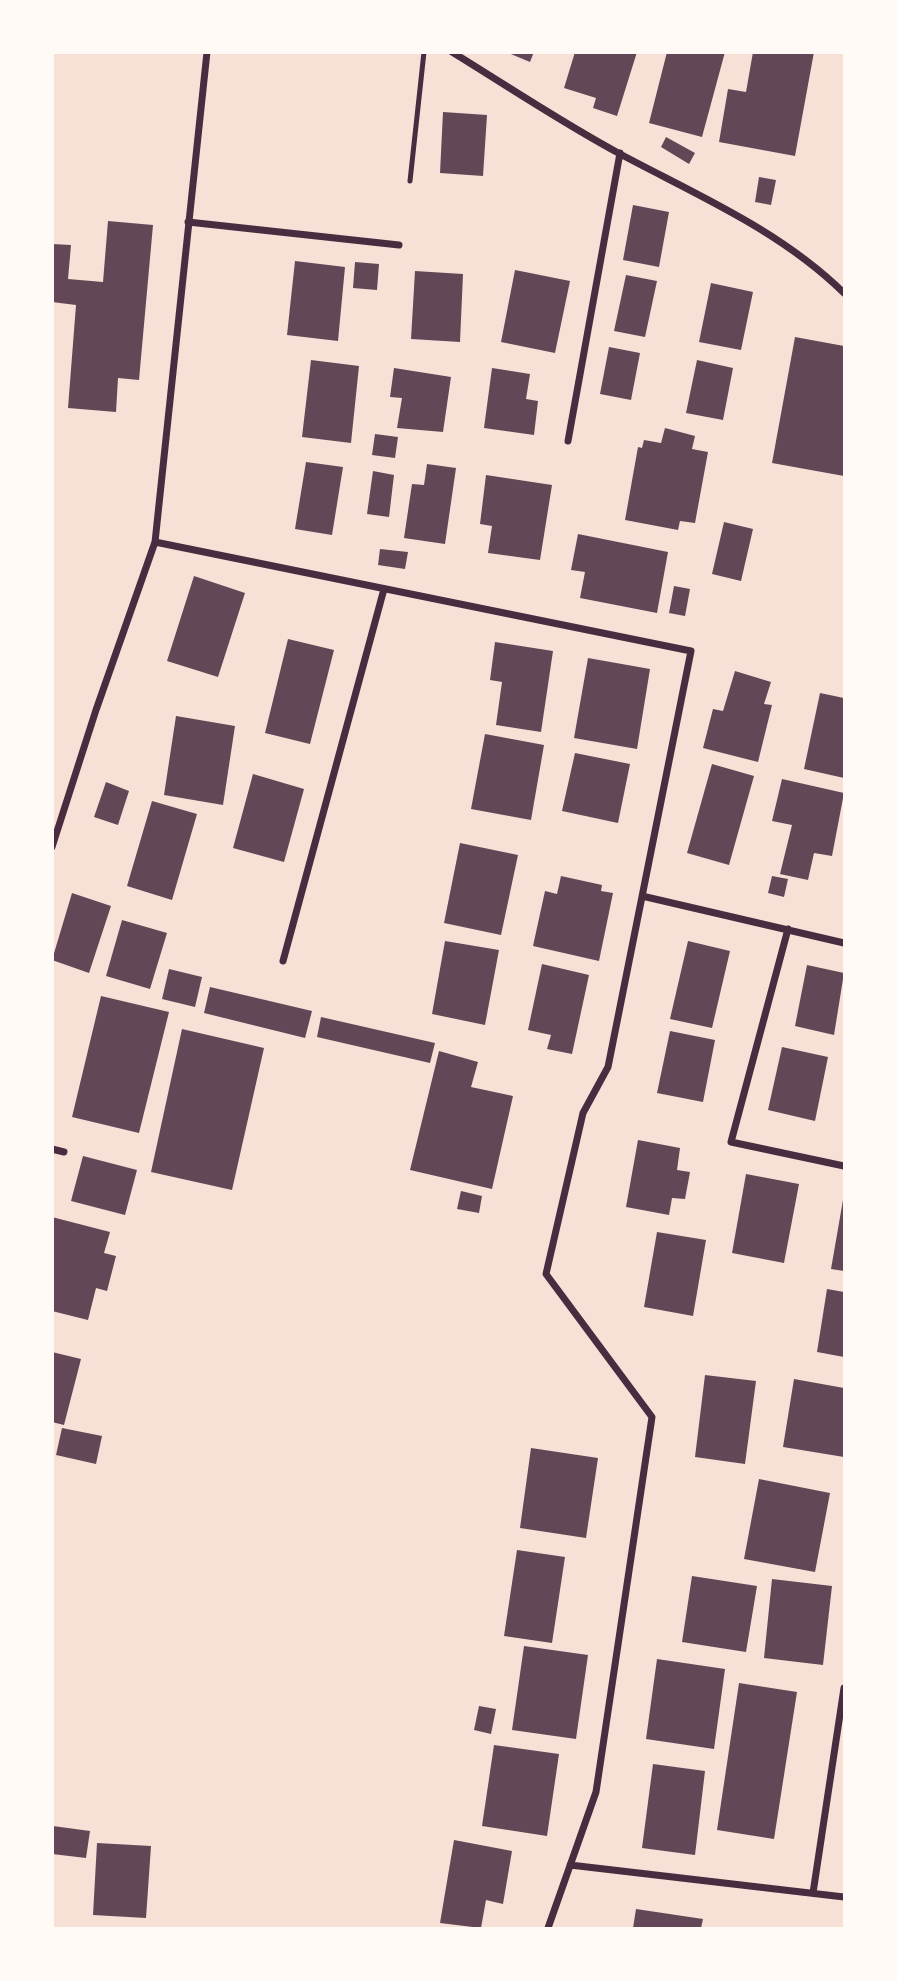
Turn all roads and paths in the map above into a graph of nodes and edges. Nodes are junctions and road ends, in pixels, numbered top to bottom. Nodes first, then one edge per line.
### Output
1 (207, 52) edge
2 (424, 52) edge
3 (452, 52) edge
4 (620, 153) junction
5 (410, 181) dead end
6 (188, 222) junction
7 (399, 245) dead end
8 (845, 293) edge
9 (568, 441) dead end
10 (155, 542) junction
11 (384, 589) junction
12 (52, 846) edge
13 (642, 896) junction
14 (788, 929) junction
15 (845, 943) edge
16 (283, 961) dead end
17 (52, 1149) edge
18 (64, 1152) dead end
19 (845, 1166) edge
20 (845, 1688) edge
21 (570, 1865) junction
22 (813, 1893) junction
23 (845, 1897) edge
24 (548, 1928) edge

1 - 6 street
2 - 5 lane
3 - 4 street
4 - 8 street
4 - 9 street
6 - 7 street
6 - 10 street
10 - 11 street
10 - 12 street
11 - 13 street
11 - 16 street
13 - 14 street
13 - 21 street
14 - 15 street
14 - 19 street
17 - 18 street
20 - 22 street
21 - 22 street
21 - 24 street
22 - 23 street

